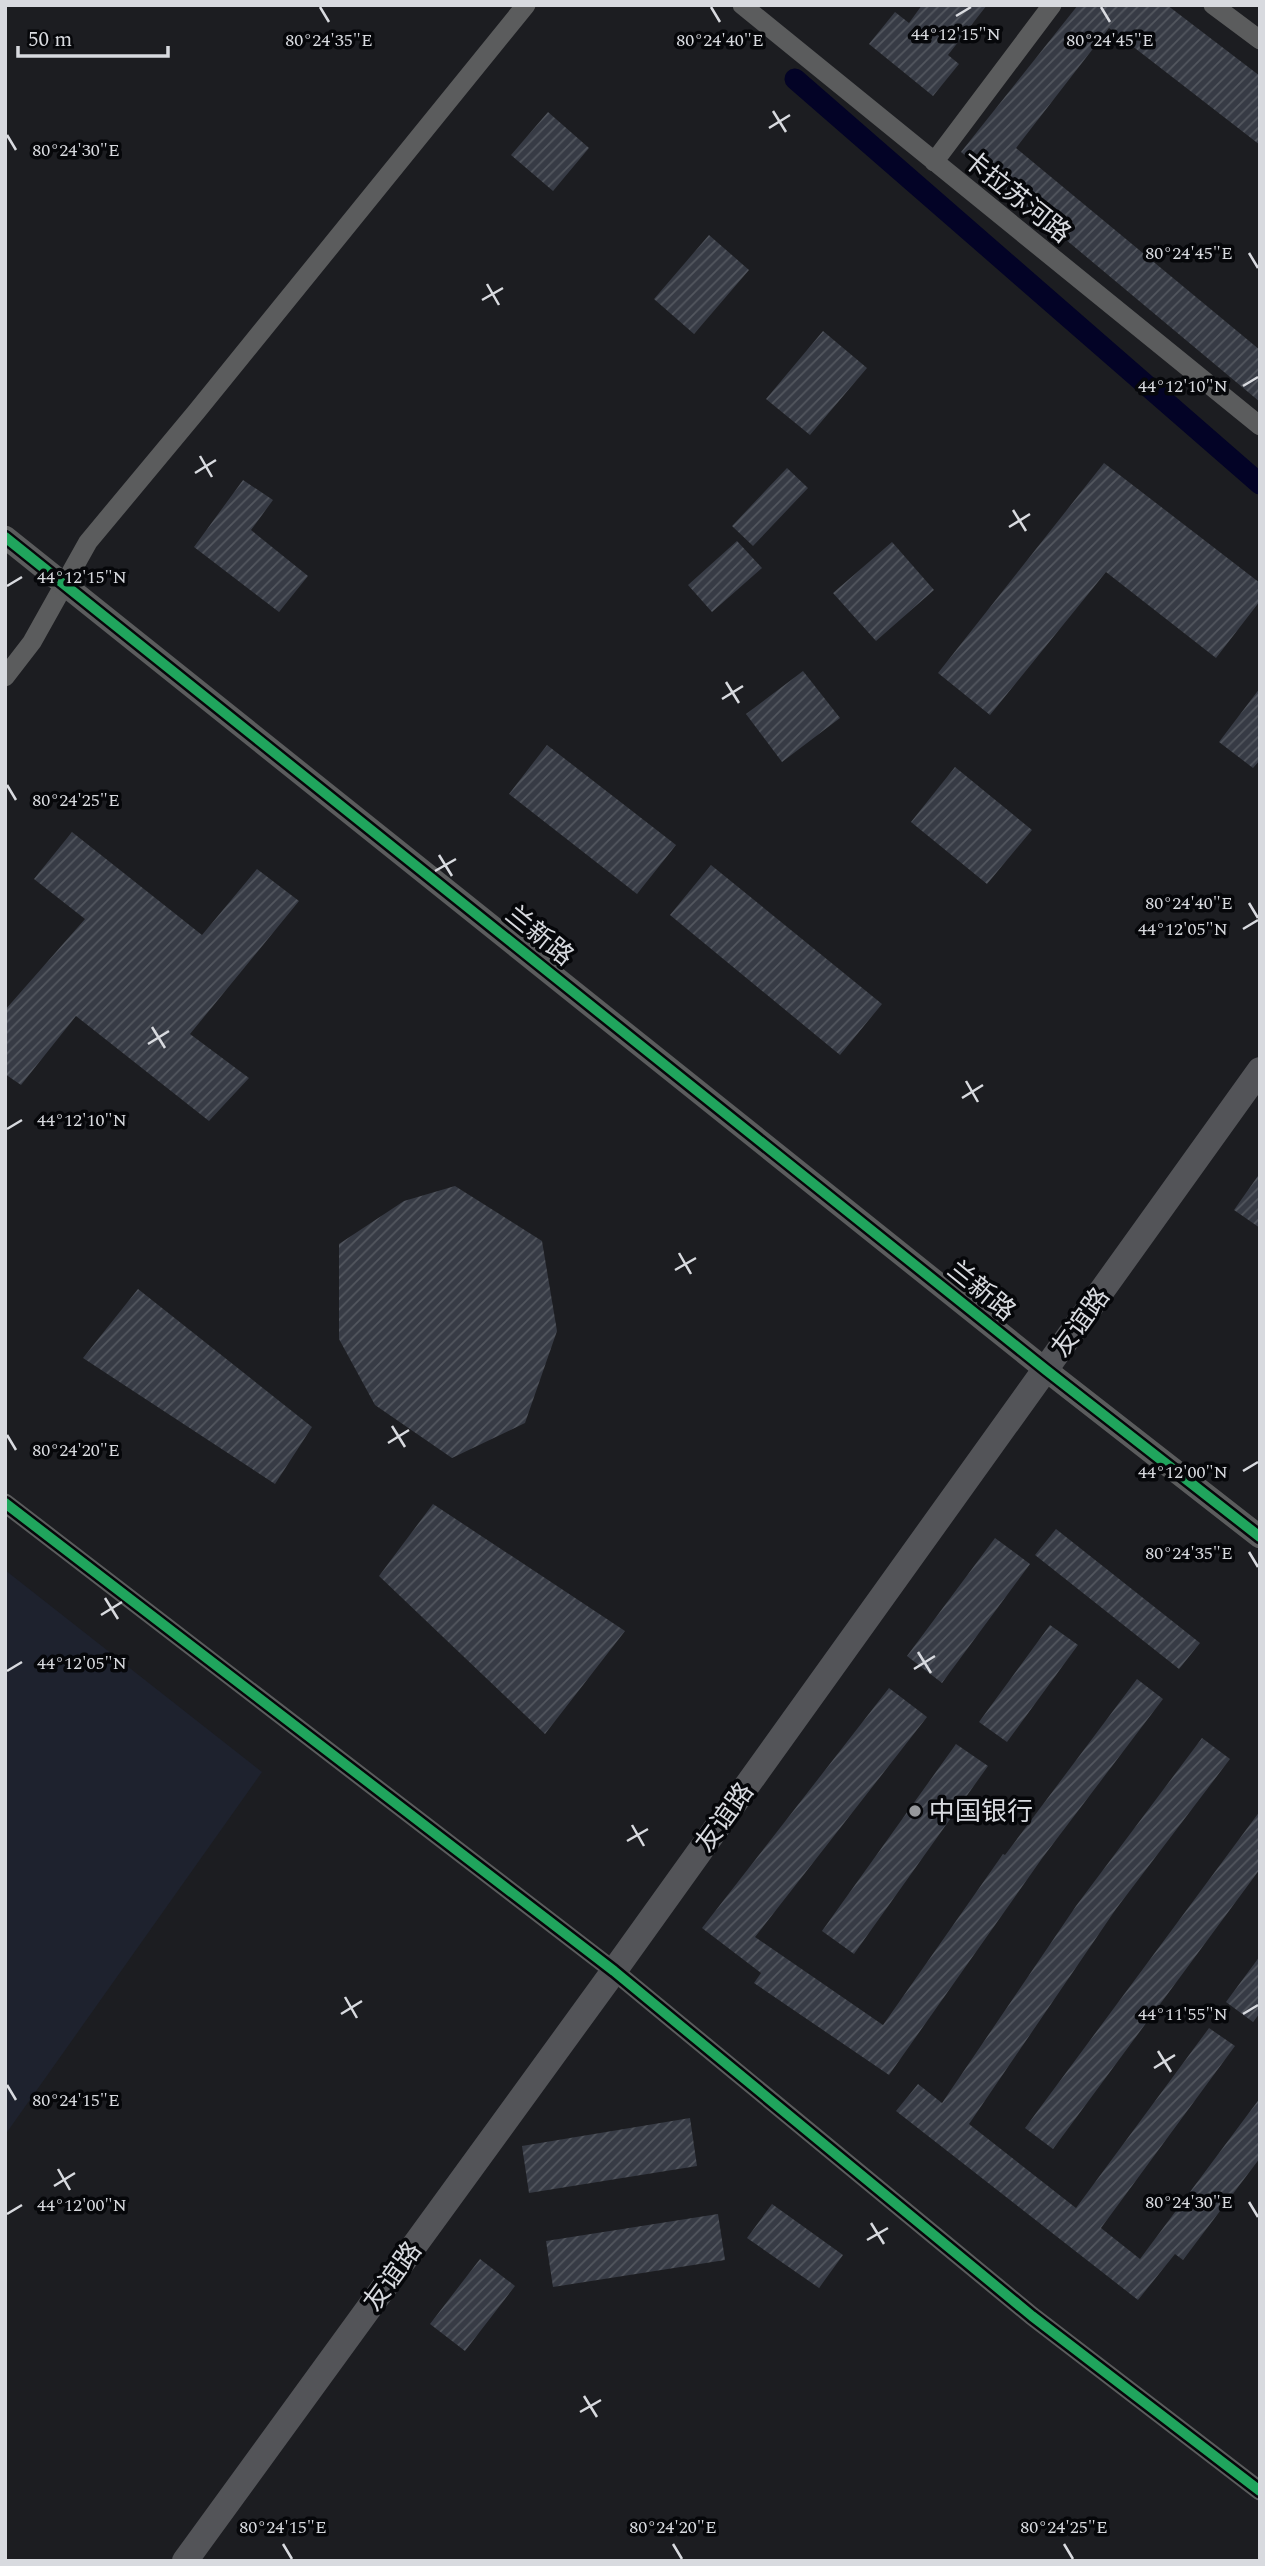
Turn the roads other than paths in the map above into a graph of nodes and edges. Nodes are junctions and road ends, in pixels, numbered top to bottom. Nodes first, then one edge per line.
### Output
1 (526, 5) edge
2 (742, 5) edge
3 (1052, 5) edge
4 (1213, 5) edge
5 (1260, 40) edge
6 (934, 162) junction
7 (1260, 426) edge
8 (5, 537) edge
9 (64, 582) junction
10 (5, 677) edge
11 (1260, 1070) edge
12 (1045, 1370) junction
13 (5, 1503) edge
14 (1260, 1537) edge
15 (614, 1971) junction
16 (1260, 2491) edge
17 (186, 2561) edge

1 - 9 street
2 - 6 street, 卡拉苏河路
3 - 6 street
4 - 5 street
6 - 7 street, 卡拉苏河路
8 - 9 street, 兰新路
9 - 10 street
9 - 12 street, 兰新路
11 - 12 main road, 友谊路
12 - 14 street, 兰新路
12 - 15 main road, 友谊路
13 - 15 street
15 - 16 street
15 - 17 main road, 友谊路

